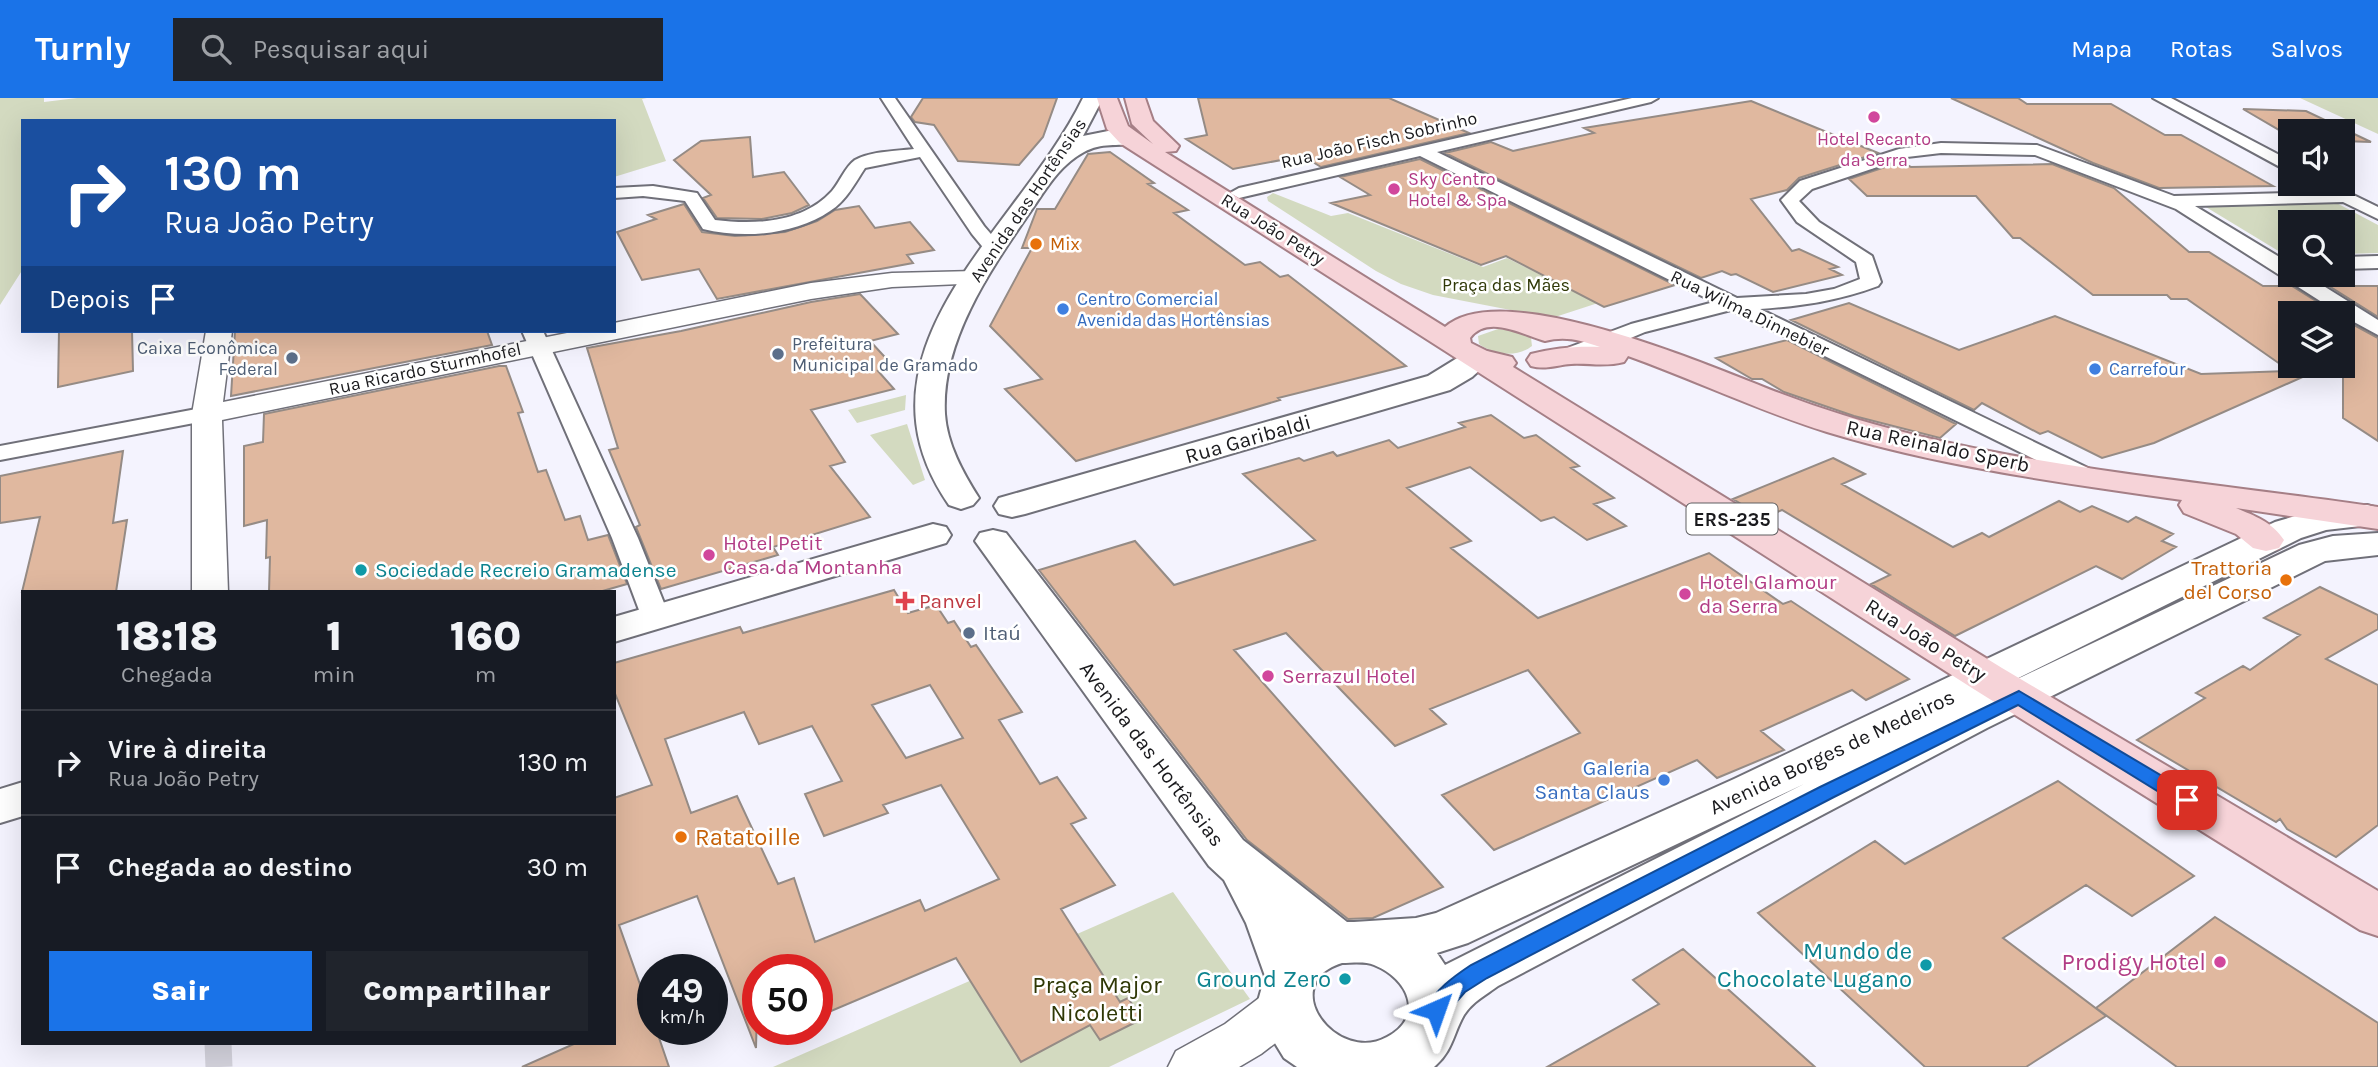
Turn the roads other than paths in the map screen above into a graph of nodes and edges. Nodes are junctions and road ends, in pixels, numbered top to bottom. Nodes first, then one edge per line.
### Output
1 (888, 98) edge
2 (1093, 98) edge
3 (1107, 98) edge
4 (1135, 98) edge
5 (1651, 98) edge
6 (2160, 98) edge
7 (1139, 135) junction
8 (1420, 150) junction
9 (924, 152) junction
10 (1056, 160) junction
11 (2278, 161) edge
12 (616, 193) edge
13 (1239, 193) junction
14 (2346, 197) joint
15 (2173, 201) junction
16 (2378, 214) edge
17 (993, 247) junction
18 (2378, 262) edge
19 (2278, 263) edge
20 (2355, 263) edge
21 (975, 278) junction
22 (2315, 287) edge
23 (1731, 304) junction
24 (1515, 321) junction
25 (616, 324) edge
26 (2378, 329) edge
27 (219, 333) edge
28 (565, 333) edge
29 (536, 338) edge
30 (1606, 339) junction
31 (1467, 352) junction
32 (1556, 358) junction
33 (207, 414) junction
34 (0, 453) edge
35 (2081, 474) junction
36 (961, 498) junction
37 (2196, 504) junction
38 (1002, 524) junction
39 (2310, 524) junction
40 (2375, 528) edge
41 (933, 535) junction
42 (2266, 540) junction
43 (210, 590) edge
44 (656, 618) junction
45 (616, 629) edge
46 (2003, 687) junction
47 (21, 800) edge
48 (0, 806) edge
49 (1238, 865) junction
50 (2378, 916) edge
51 (1347, 942) junction
52 (1288, 991) junction
53 (1433, 1035) edge
54 (1357, 1066) edge
55 (1194, 1067) edge

1 - 9 street
2 - 10 main road, Avenida das Hortênsias
3 - 7 main road, Rua João Petry
4 - 7 main road
5 - 8 street, Rua João Fisch Sobrinho
6 - 11 street
7 - 10 main road
7 - 13 main road, Rua João Petry
7 - 31 main road, Rua João Petry / ERS-235
8 - 13 street, Rua João Fisch Sobrinho
8 - 23 street, Rua Wilma Dinnebier
9 - 12 street
9 - 17 street
10 - 17 main road, Avenida das Hortênsias
13 - 24 main road, Rua João Petry
14 - 15 street
14 - 16 street
15 - 19 street
15 - 23 street
17 - 21 main road, Avenida das Hortênsias
18 - 20 street
21 - 25 street, Rua Ricardo Sturmhofel
21 - 36 main road, Avenida das Hortênsias
22 - 26 street
23 - 30 street
23 - 35 street, Rua Wilma Dinnebier
24 - 30 main road, Rua Reinaldo Sperb
24 - 31 main road
24 - 32 main road
27 - 33 street
28 - 29 street, Rua Ricardo Sturmhofel
29 - 33 street, Rua Ricardo Sturmhofel
29 - 44 street
30 - 32 street
30 - 35 main road, Rua Reinaldo Sperb
31 - 32 main road, Rua Reinaldo Sperb
31 - 38 main road, Rua Garibaldi
31 - 46 main road, Rua João Petry / ERS-235
32 - 37 main road, Rua Reinaldo Sperb
33 - 34 street, Rua Ricardo Sturmhofel
33 - 43 street
35 - 40 main road, Rua Reinaldo Sperb
36 - 38 main road
36 - 41 main road
37 - 39 main road, Rua Reinaldo Sperb
37 - 42 main road
38 - 41 main road, Rua Garibaldi
38 - 49 main road, Avenida das Hortênsias
39 - 40 main road, Rua Reinaldo Sperb
39 - 42 main road, Avenida Borges de Medeiros
40 - 46 main road, Avenida Borges de Medeiros
41 - 44 main road
42 - 46 main road, Avenida Borges de Medeiros
44 - 45 main road
46 - 50 main road, Rua João Petry / ERS-235
46 - 51 main road, Avenida Borges de Medeiros
46 - 53 main road, Avenida Borges de Medeiros
47 - 48 main road
49 - 51 main road, Avenida das Hortênsias
49 - 52 main road, Avenida das Hortênsias
51 - 52 main road
51 - 53 main road
52 - 54 main road
52 - 55 street
53 - 54 main road

